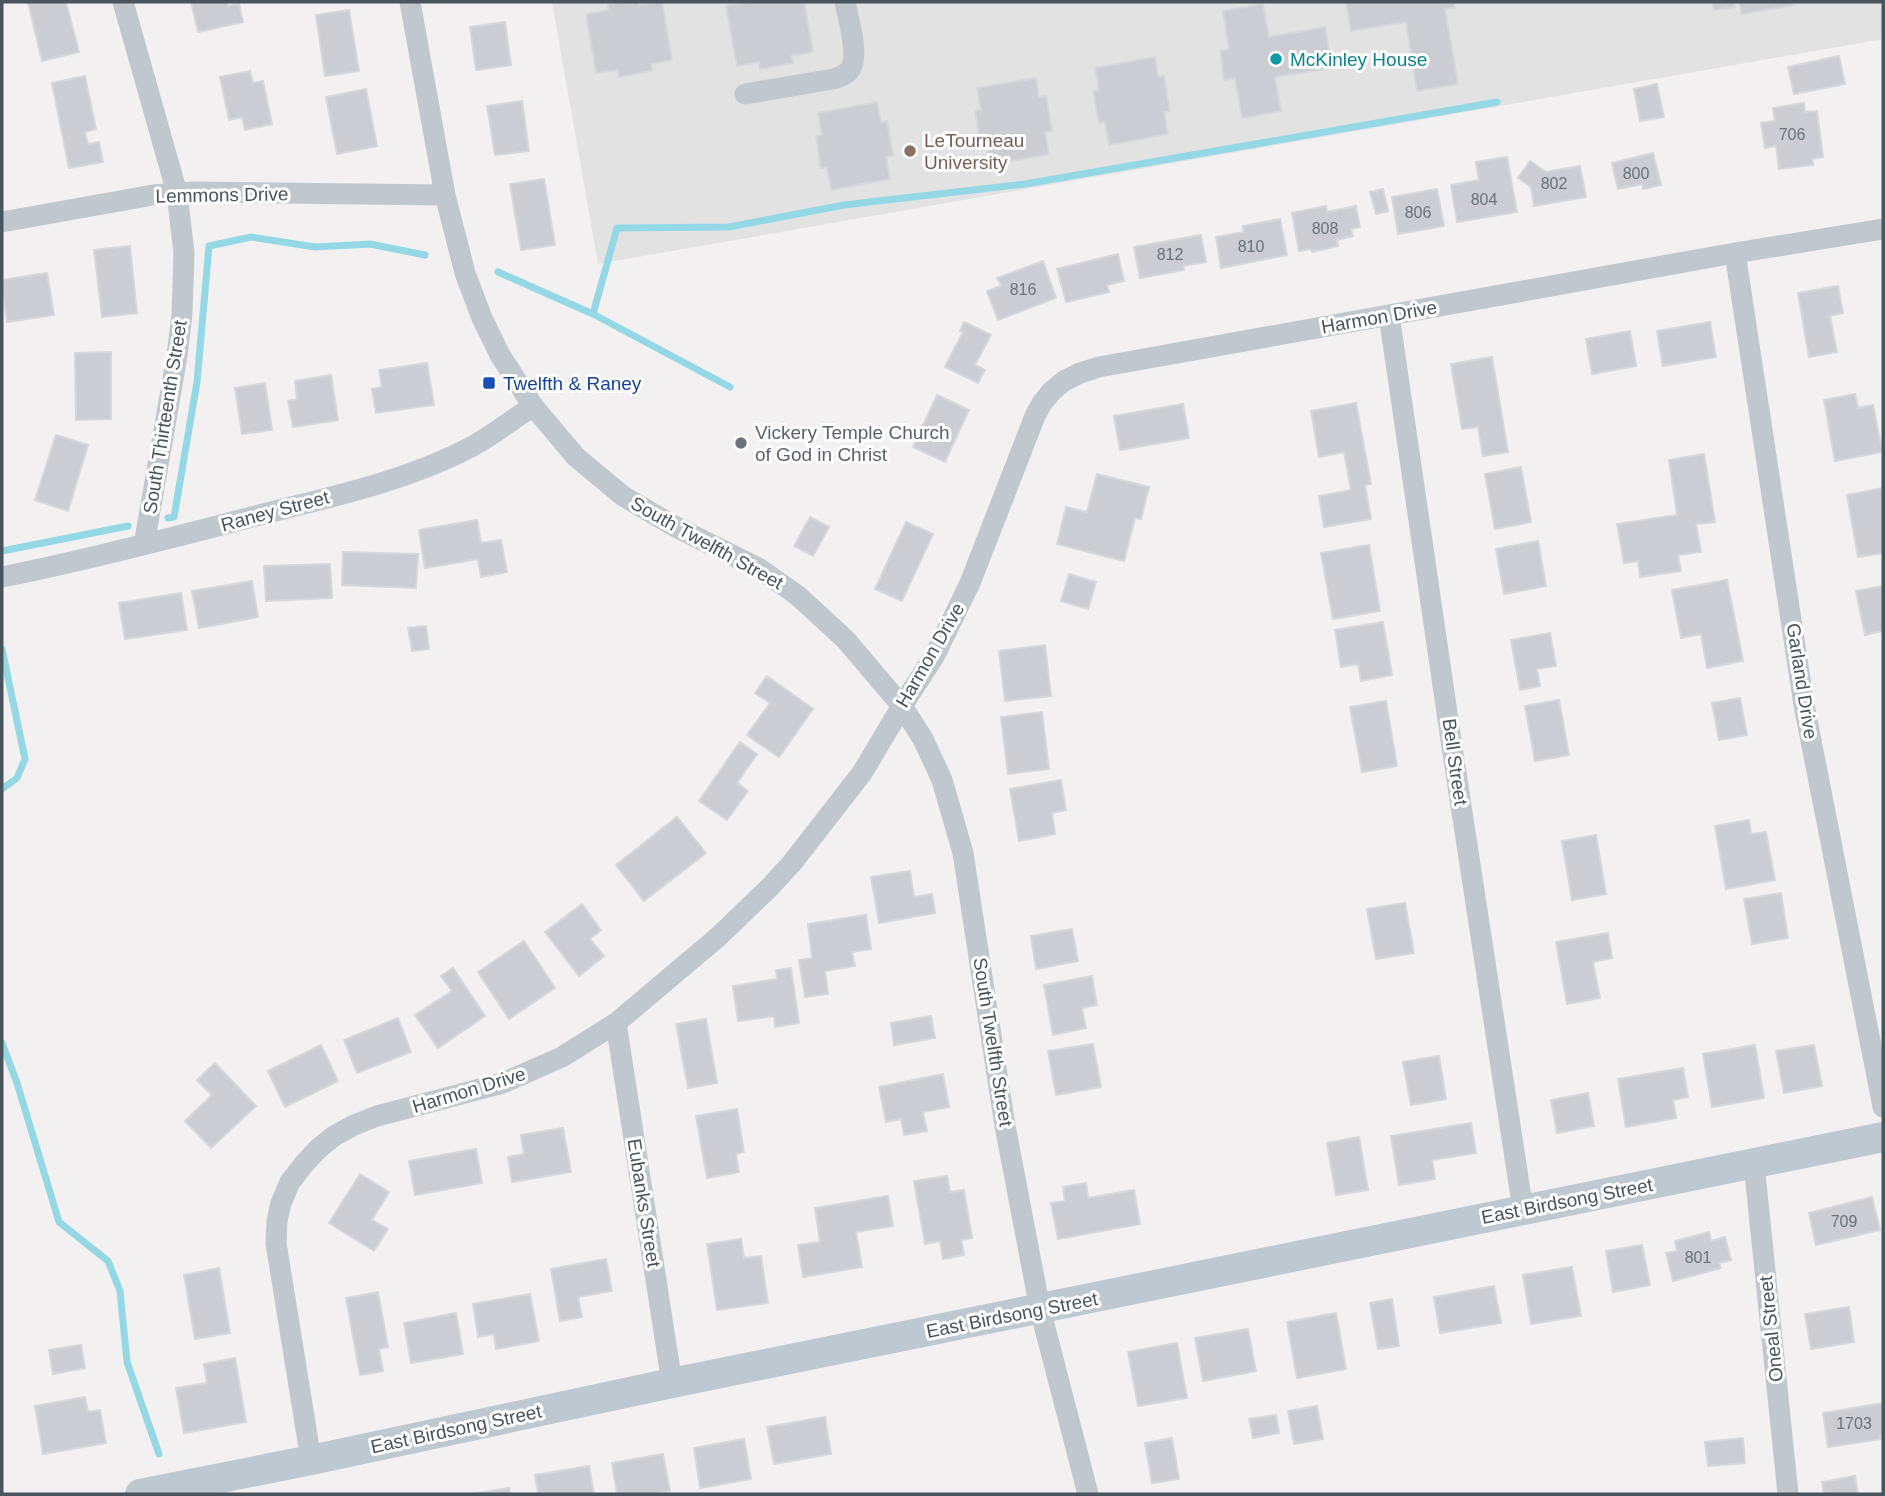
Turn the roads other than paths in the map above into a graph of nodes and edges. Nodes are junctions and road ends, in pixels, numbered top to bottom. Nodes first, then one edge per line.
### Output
1 (123, 2) edge
2 (410, 2) edge
3 (845, 2) edge
4 (745, 94) dead end
5 (177, 193) junction
6 (445, 195) junction
7 (2, 222) edge
8 (1883, 229) edge
9 (1735, 253) junction
10 (1389, 315) junction
11 (533, 406) junction
12 (144, 545) junction
13 (2, 577) edge
14 (902, 706) junction
15 (616, 1023) junction
16 (1883, 1107) edge
17 (1883, 1137) edge
18 (1754, 1164) junction
19 (1523, 1210) junction
20 (1040, 1309) junction
21 (672, 1383) junction
22 (311, 1460) junction
23 (140, 1494) edge
24 (1088, 1494) edge
25 (1788, 1494) edge

1 - 5 street, South Thirteenth Street
2 - 6 street, South Twelfth Street
3 - 4 street
5 - 6 street, Lemmons Drive
5 - 7 street, Lemmons Drive
5 - 12 street, South Thirteenth Street
6 - 11 street, South Twelfth Street
8 - 9 street, Harmon Drive
9 - 10 street, Harmon Drive
9 - 16 street, Garland Drive
10 - 14 street, Harmon Drive
10 - 19 street, Bell Street
11 - 12 street, Raney Street
11 - 14 street, South Twelfth Street
12 - 13 street, Raney Street
14 - 15 street, Harmon Drive
14 - 20 street, South Twelfth Street
15 - 21 street, Eubanks Street
15 - 22 street, Harmon Drive
17 - 18 street, East Birdsong Street
18 - 19 street, East Birdsong Street
18 - 25 street, Oneal Street
19 - 20 street, East Birdsong Street
20 - 21 street, East Birdsong Street
20 - 24 street, South Twelfth Street
21 - 22 street, East Birdsong Street
22 - 23 street, East Birdsong Street

